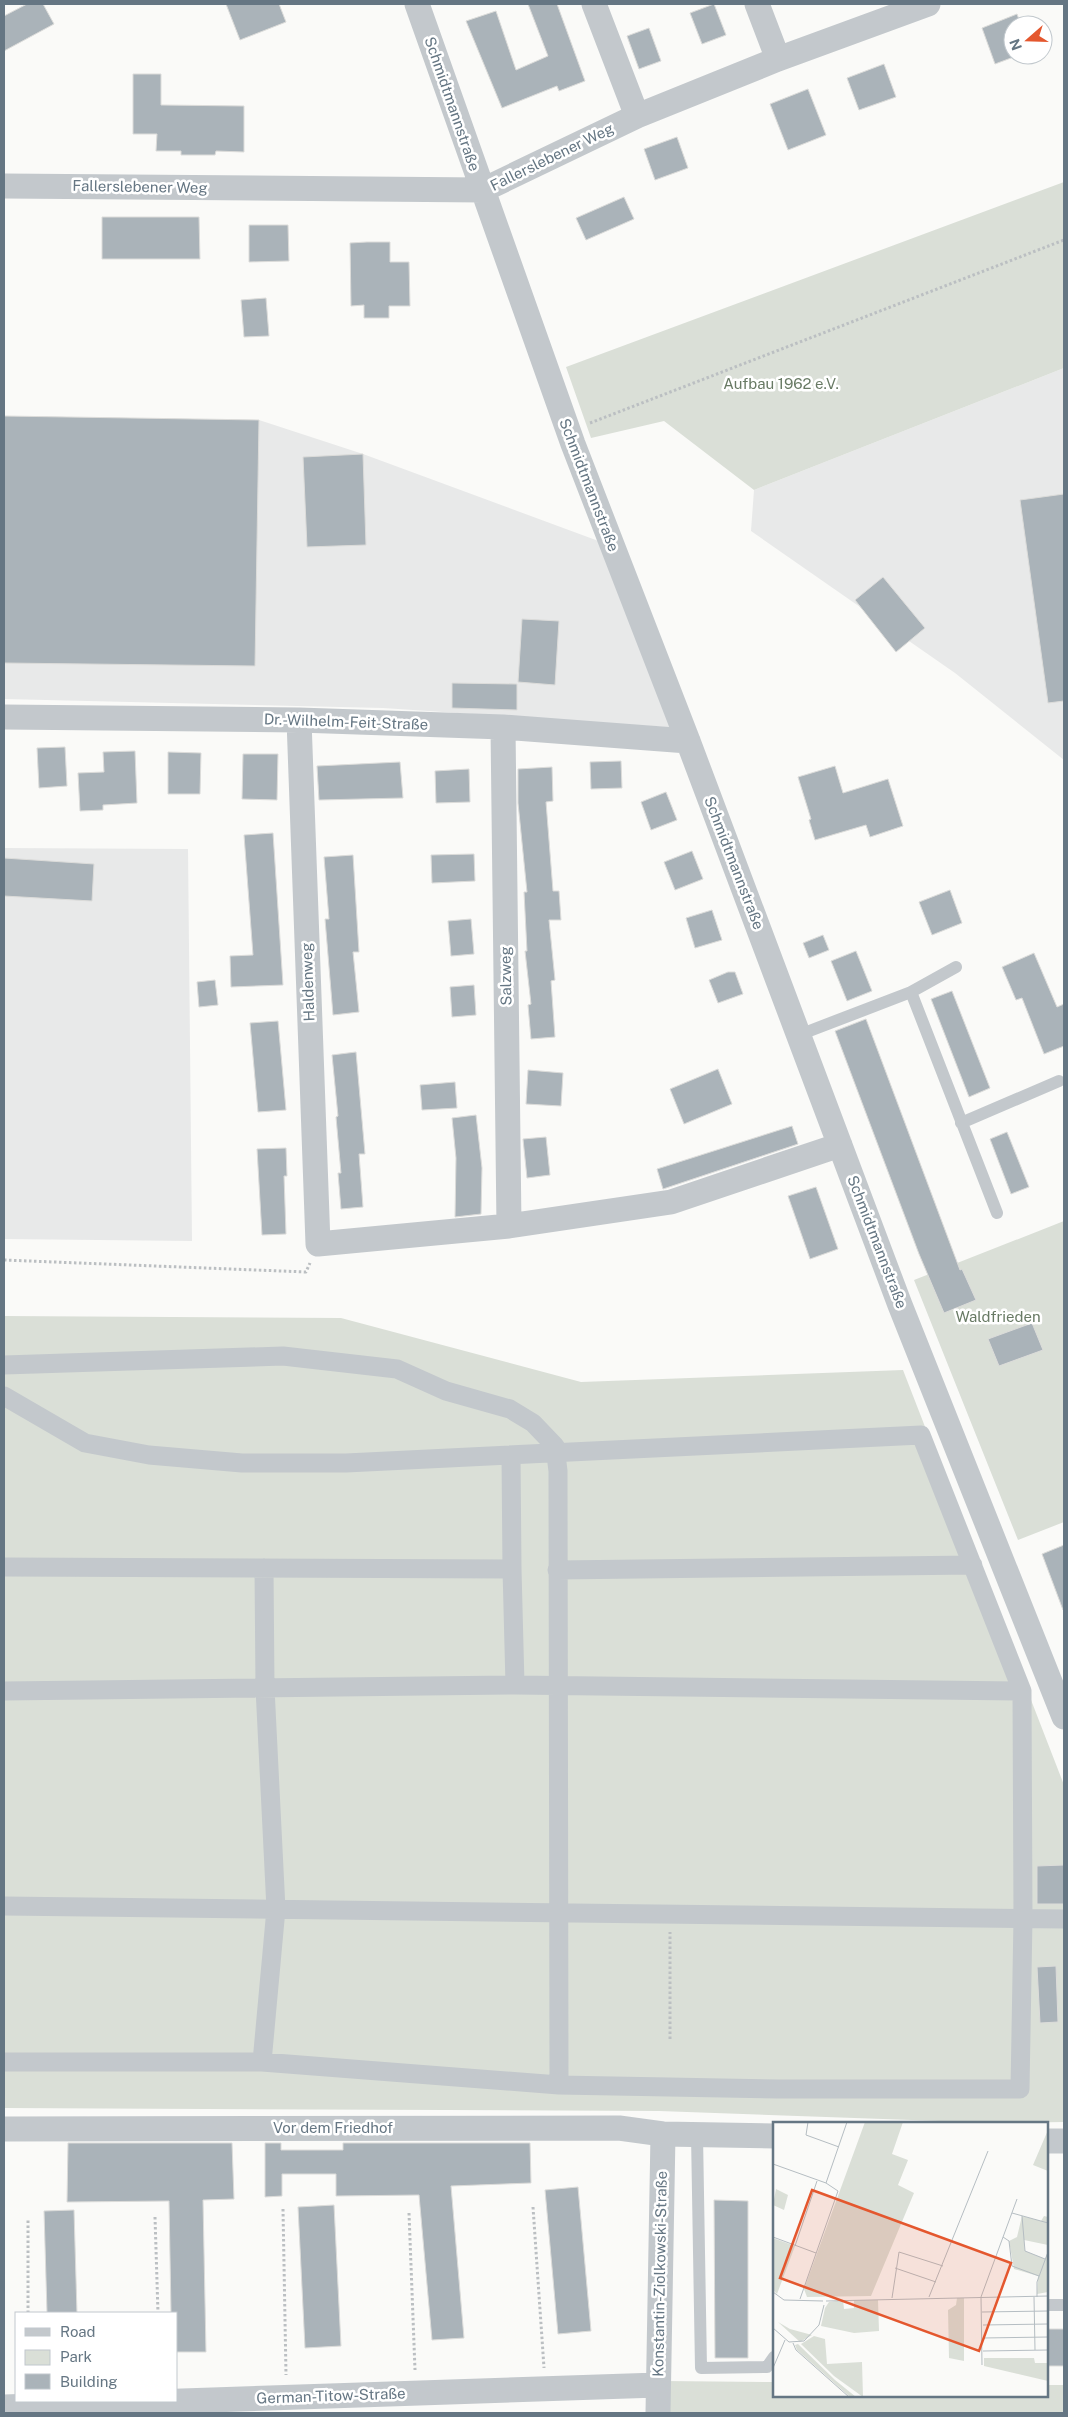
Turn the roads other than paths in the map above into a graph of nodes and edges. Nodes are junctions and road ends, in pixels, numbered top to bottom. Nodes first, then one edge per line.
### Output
1 (417, 4) edge
2 (594, 4) edge
3 (758, 4) edge
4 (923, 5) edge
5 (778, 59) junction
6 (637, 116) junction
7 (4, 186) edge
8 (483, 190) junction
9 (4, 717) edge
10 (299, 720) junction
11 (503, 727) junction
12 (688, 741) junction
13 (956, 967) dead end
14 (910, 992) junction
15 (798, 1035) junction
16 (1059, 1081) dead end
17 (962, 1123) junction
18 (840, 1146) junction
19 (997, 1213) dead end
20 (509, 1226) junction
21 (4, 1365) edge
22 (4, 1396) edge
23 (556, 1453) junction
24 (511, 1455) junction
25 (973, 1565) junction
26 (4, 1567) edge
27 (264, 1568) junction
28 (512, 1569) junction
29 (557, 1570) junction
30 (515, 1685) junction
31 (557, 1687) junction
32 (265, 1688) junction
33 (4, 1691) edge
34 (1022, 1691) junction
35 (1064, 1717) edge
36 (4, 1906) edge
37 (276, 1909) junction
38 (558, 1913) junction
39 (1024, 1918) junction
40 (1064, 1919) edge
41 (4, 2062) edge
42 (262, 2062) junction
43 (559, 2085) junction
44 (4, 2129) edge
45 (662, 2134) junction
46 (697, 2135) junction
47 (773, 2136) edge
48 (1048, 2141) edge
49 (1064, 2141) edge
50 (1048, 2305) edge
51 (1064, 2306) edge
52 (773, 2359) edge
53 (658, 2385) junction
54 (178, 2401) edge
55 (161, 2402) edge
56 (4, 2407) edge
57 (658, 2413) edge

1 - 8 street, Schmidtmannstraße
2 - 6 street
3 - 5 street
4 - 5 street, Fallerslebener Weg
5 - 6 street, Fallerslebener Weg
6 - 8 street, Fallerslebener Weg
7 - 8 street, Fallerslebener Weg
8 - 12 street, Schmidtmannstraße
9 - 10 street, Dr.-Wilhelm-Feit-Straße
10 - 11 street, Dr.-Wilhelm-Feit-Straße
10 - 20 street, Haldenweg
11 - 12 street, Dr.-Wilhelm-Feit-Straße
11 - 20 street, Salzweg
12 - 15 street, Schmidtmannstraße
13 - 14 lane
14 - 15 lane
14 - 17 lane
15 - 18 street, Schmidtmannstraße
16 - 17 lane
17 - 19 lane
18 - 20 street
18 - 35 street, Schmidtmannstraße
21 - 23 street
22 - 24 street
23 - 24 street
23 - 25 street
23 - 29 street
24 - 28 street
25 - 29 street
25 - 34 street
26 - 27 street
27 - 28 street
27 - 32 street
28 - 30 street
29 - 31 street
30 - 31 street
30 - 32 street
31 - 34 street
31 - 38 street
32 - 33 street
32 - 37 street
34 - 39 street
36 - 37 street
37 - 38 street
37 - 42 street
38 - 39 street
38 - 43 street
39 - 40 street
39 - 43 street
41 - 42 street
42 - 43 street
44 - 45 street, Vor dem Friedhof
45 - 46 street, Vor dem Friedhof
45 - 53 street, Konstantin-Ziolkowski-Straße
46 - 47 street, Vor dem Friedhof
46 - 52 lane
48 - 49 street
50 - 51 lane
53 - 54 street, German-Titow-Straße
53 - 57 street, Konstantin-Ziolkowski-Straße
55 - 56 street, German-Titow-Straße

